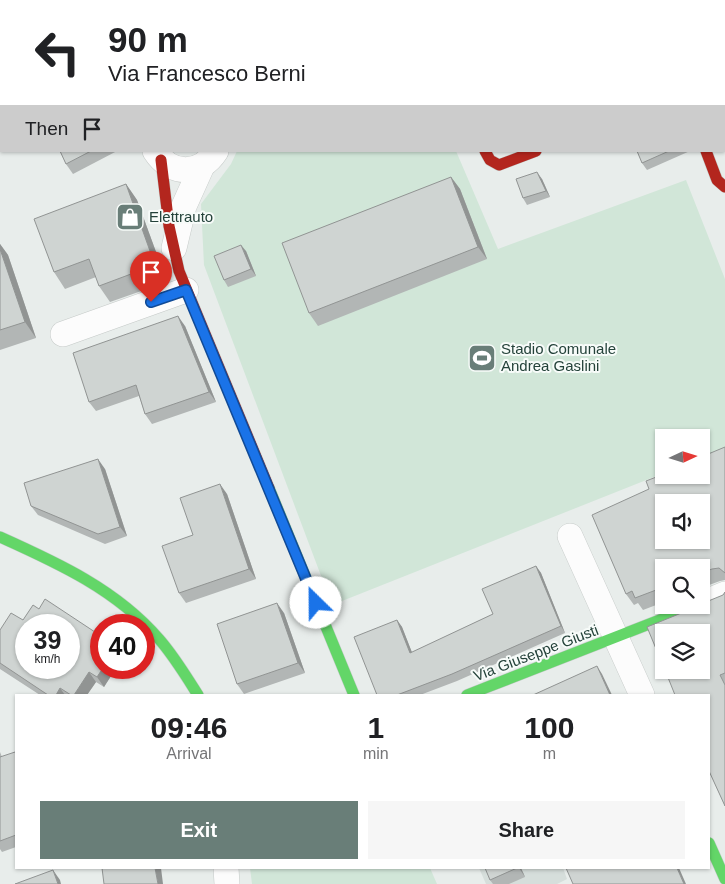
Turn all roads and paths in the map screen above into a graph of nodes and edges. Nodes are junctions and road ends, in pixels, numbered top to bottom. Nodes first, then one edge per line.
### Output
1 (486, 152) edge
2 (533, 152) edge
3 (706, 152) edge
4 (158, 156) edge
5 (209, 159) edge
6 (725, 187) edge
7 (174, 253) junction
8 (186, 290) junction
9 (63, 334) dead end
10 (570, 536) dead end
11 (0, 537) edge
12 (725, 594) edge
13 (710, 600) edge
14 (675, 614) edge
15 (616, 638) junction
16 (197, 694) edge
17 (354, 694) edge
18 (471, 694) edge
19 (642, 694) edge
20 (710, 845) edge
21 (226, 869) edge
22 (725, 879) edge
23 (227, 884) edge

1 - 2 street
3 - 6 street
4 - 5 street
4 - 7 street
5 - 7 street
7 - 8 street
8 - 9 street
8 - 17 street
10 - 15 street
11 - 16 street
12 - 13 street
14 - 15 street, Via Giuseppe Giusti
15 - 18 street, Via Giuseppe Giusti
15 - 19 street
20 - 22 street
21 - 23 street

